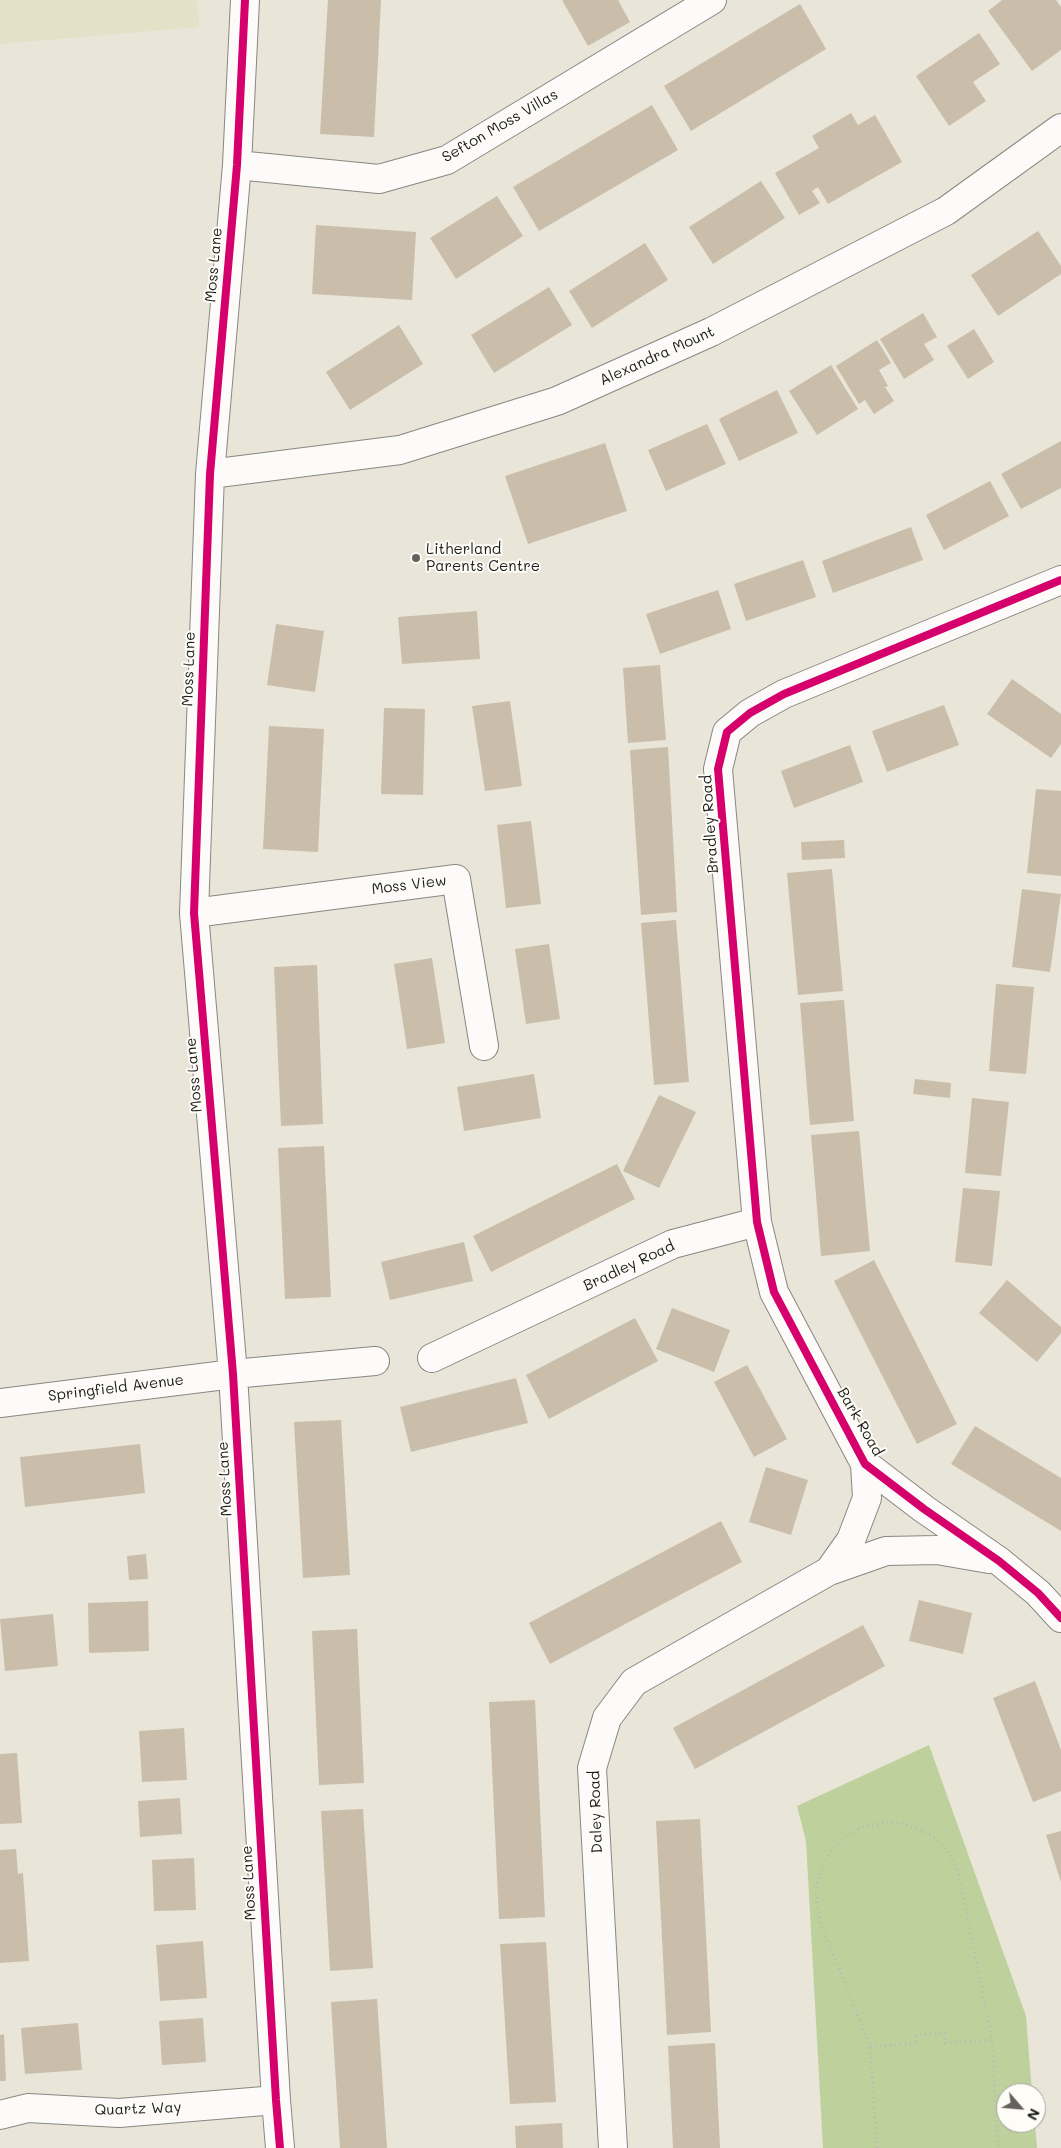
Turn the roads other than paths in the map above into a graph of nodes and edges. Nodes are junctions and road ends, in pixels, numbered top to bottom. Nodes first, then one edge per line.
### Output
1 (244, 0) edge
2 (712, 0) edge
3 (1061, 128) edge
4 (237, 165) junction
5 (210, 474) junction
6 (1061, 580) edge
7 (194, 913) junction
8 (484, 1046) dead end
9 (757, 1222) junction
10 (432, 1358) dead end
11 (375, 1361) dead end
12 (233, 1374) junction
13 (0, 1403) edge
14 (865, 1464) junction
15 (999, 1561) junction
16 (830, 1571) junction
17 (1061, 1618) edge
18 (276, 2100) junction
19 (0, 2114) edge
20 (280, 2148) edge
21 (613, 2148) edge

1 - 4 street, Moss Lane
2 - 4 street, Sefton Moss Villas
3 - 5 street, Alexandra Mount
4 - 5 street, Moss Lane
5 - 7 street, Moss Lane
6 - 9 street, Bradley Road
7 - 8 street, Moss View
7 - 12 street, Moss Lane
9 - 10 street, Bradley Road
9 - 14 street, Bark Road
11 - 12 street
12 - 13 street, Springfield Avenue
12 - 18 street, Moss Lane
14 - 15 street, Bark Road
14 - 16 street, Daley Road
15 - 16 street, Daley Road
15 - 17 street, Bark Road
16 - 21 street, Daley Road
18 - 19 street, Quartz Way
18 - 20 street, Moss Lane

